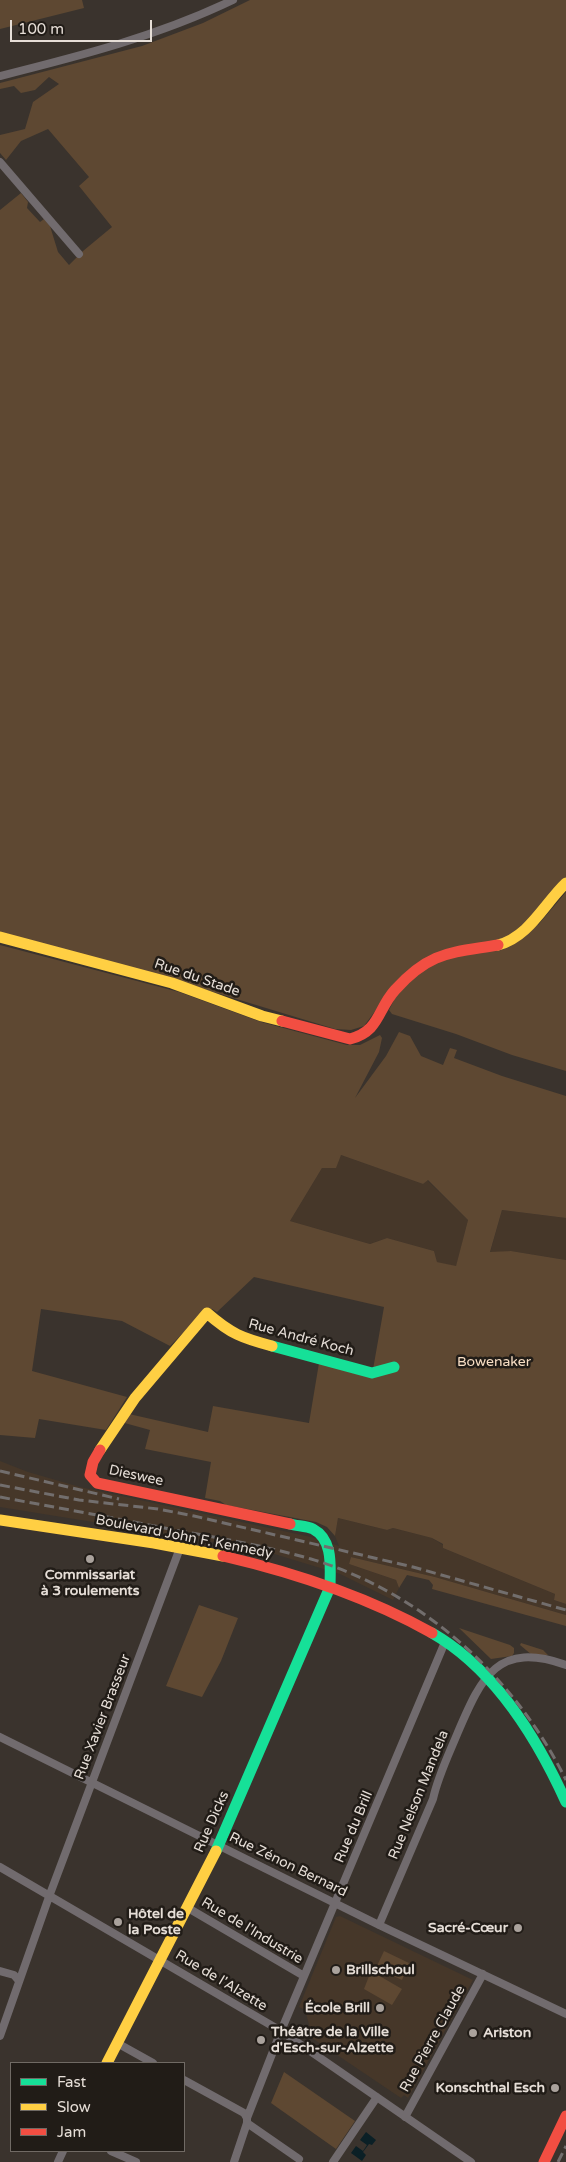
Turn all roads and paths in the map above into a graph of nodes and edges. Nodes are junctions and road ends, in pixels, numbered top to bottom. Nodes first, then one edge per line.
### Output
1 (233, 0) edge
2 (0, 76) edge
3 (0, 162) edge
4 (79, 254) dead end
5 (566, 883) edge
6 (0, 937) edge
7 (208, 1313) joint
8 (394, 1367) dead end
9 (0, 1520) edge
10 (180, 1548) junction
11 (330, 1587) junction
12 (446, 1642) junction
13 (566, 1665) edge
14 (485, 1677) junction
15 (0, 1737) edge
16 (92, 1782) junction
17 (566, 1802) edge
18 (219, 1845) junction
19 (0, 1867) edge
20 (50, 1894) junction
21 (335, 1903) junction
22 (188, 1908) junction
23 (379, 1925) junction
24 (161, 1960) junction
25 (0, 1971) edge
26 (483, 1974) junction
27 (304, 1976) junction
28 (19, 1981) junction
29 (566, 2014) edge
30 (281, 2031) junction
31 (0, 2036) edge
32 (117, 2043) junction
33 (108, 2062) edge
34 (152, 2062) edge
35 (185, 2081) edge
36 (377, 2097) junction
37 (566, 2116) edge
38 (405, 2117) junction
39 (248, 2120) junction
40 (113, 2152) edge
41 (299, 2159) dead end
42 (136, 2162) edge
43 (234, 2162) edge
44 (333, 2162) edge
45 (471, 2162) edge
46 (544, 2162) edge

1 - 2 street
3 - 4 street
5 - 6 street, Rue du Stade
7 - 8 street, Rue André Koch
7 - 11 street, Dieswee
9 - 10 street, Boulevard John F. Kennedy
10 - 11 street, Boulevard John F. Kennedy
10 - 16 street, Rue Xavier Brasseur
11 - 12 street, Boulevard John F. Kennedy
11 - 18 street, Rue Dicks
12 - 14 street, Boulevard John F. Kennedy
12 - 21 street, Rue du Brill
13 - 14 street
14 - 17 street, Boulevard John F. Kennedy
14 - 23 street, Rue Nelson Mandela
15 - 16 street, Rue Zénon Bernard
16 - 18 street, Rue Zénon Bernard
16 - 20 street, Rue Xavier Brasseur
18 - 21 street, Rue Zénon Bernard
18 - 22 street, Rue Dicks
19 - 20 street, Rue de l'Alzette
20 - 24 street, Rue de l'Alzette
20 - 28 street, Rue Xavier Brasseur
21 - 23 street, Rue Zénon Bernard
21 - 27 street, Rue du Brill
22 - 24 street, Rue Dicks
22 - 27 street, Rue de l'Industrie
23 - 26 street, Rue Zénon Bernard
24 - 30 street, Rue de l'Alzette
24 - 32 street, Rue Dicks
25 - 28 street
26 - 29 street, Rue Zénon Bernard
26 - 38 street, Rue Pierre Claude
27 - 30 street, Rue du Brill
28 - 31 street, Rue Xavier Brasseur
30 - 36 street, Rue de l'Alzette
30 - 39 street, Rue du Brill
32 - 33 street, Rue Dicks
32 - 34 street
35 - 39 street
36 - 38 street, Rue de l'Alzette
36 - 44 street
37 - 46 street
38 - 45 street, Rue de l'Alzette
39 - 41 street
39 - 43 street, Rue du Brill
40 - 42 street

